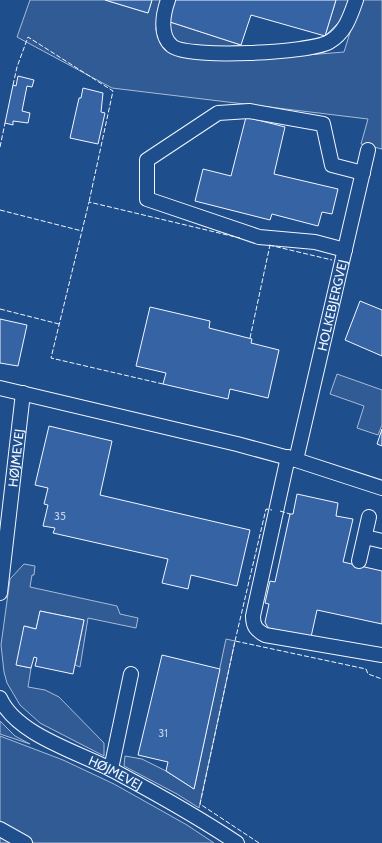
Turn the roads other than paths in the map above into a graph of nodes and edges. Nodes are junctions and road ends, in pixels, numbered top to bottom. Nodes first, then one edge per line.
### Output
1 (168, 0) edge
2 (356, 0) edge
3 (368, 150) dead end
4 (363, 173) junction
5 (345, 250) junction
6 (0, 388) edge
7 (23, 393) junction
8 (292, 459) junction
9 (382, 488) edge
10 (369, 516) dead end
11 (365, 537) junction
12 (382, 541) edge
13 (359, 561) dead end
14 (0, 593) edge
15 (382, 655) edge
16 (131, 674) dead end
17 (1, 704) edge
18 (111, 769) junction
19 (0, 829) edge
20 (25, 843) edge
21 (237, 843) edge

1 - 2 street
3 - 4 street, HOLKEBJERGVEJ
4 - 5 street, HOLKEBJERGVEJ
4 - 5 street
5 - 8 street, HOLKEBJERGVEJ
6 - 7 street
7 - 8 street
7 - 14 street, HØJMEVEJ
8 - 9 street
8 - 15 street, HOLKEBJERGVEJ
10 - 11 street
11 - 12 street
11 - 13 street
16 - 18 street
17 - 18 street, HØJMEVEJ
18 - 21 street, HØJMEVEJ
19 - 20 street

